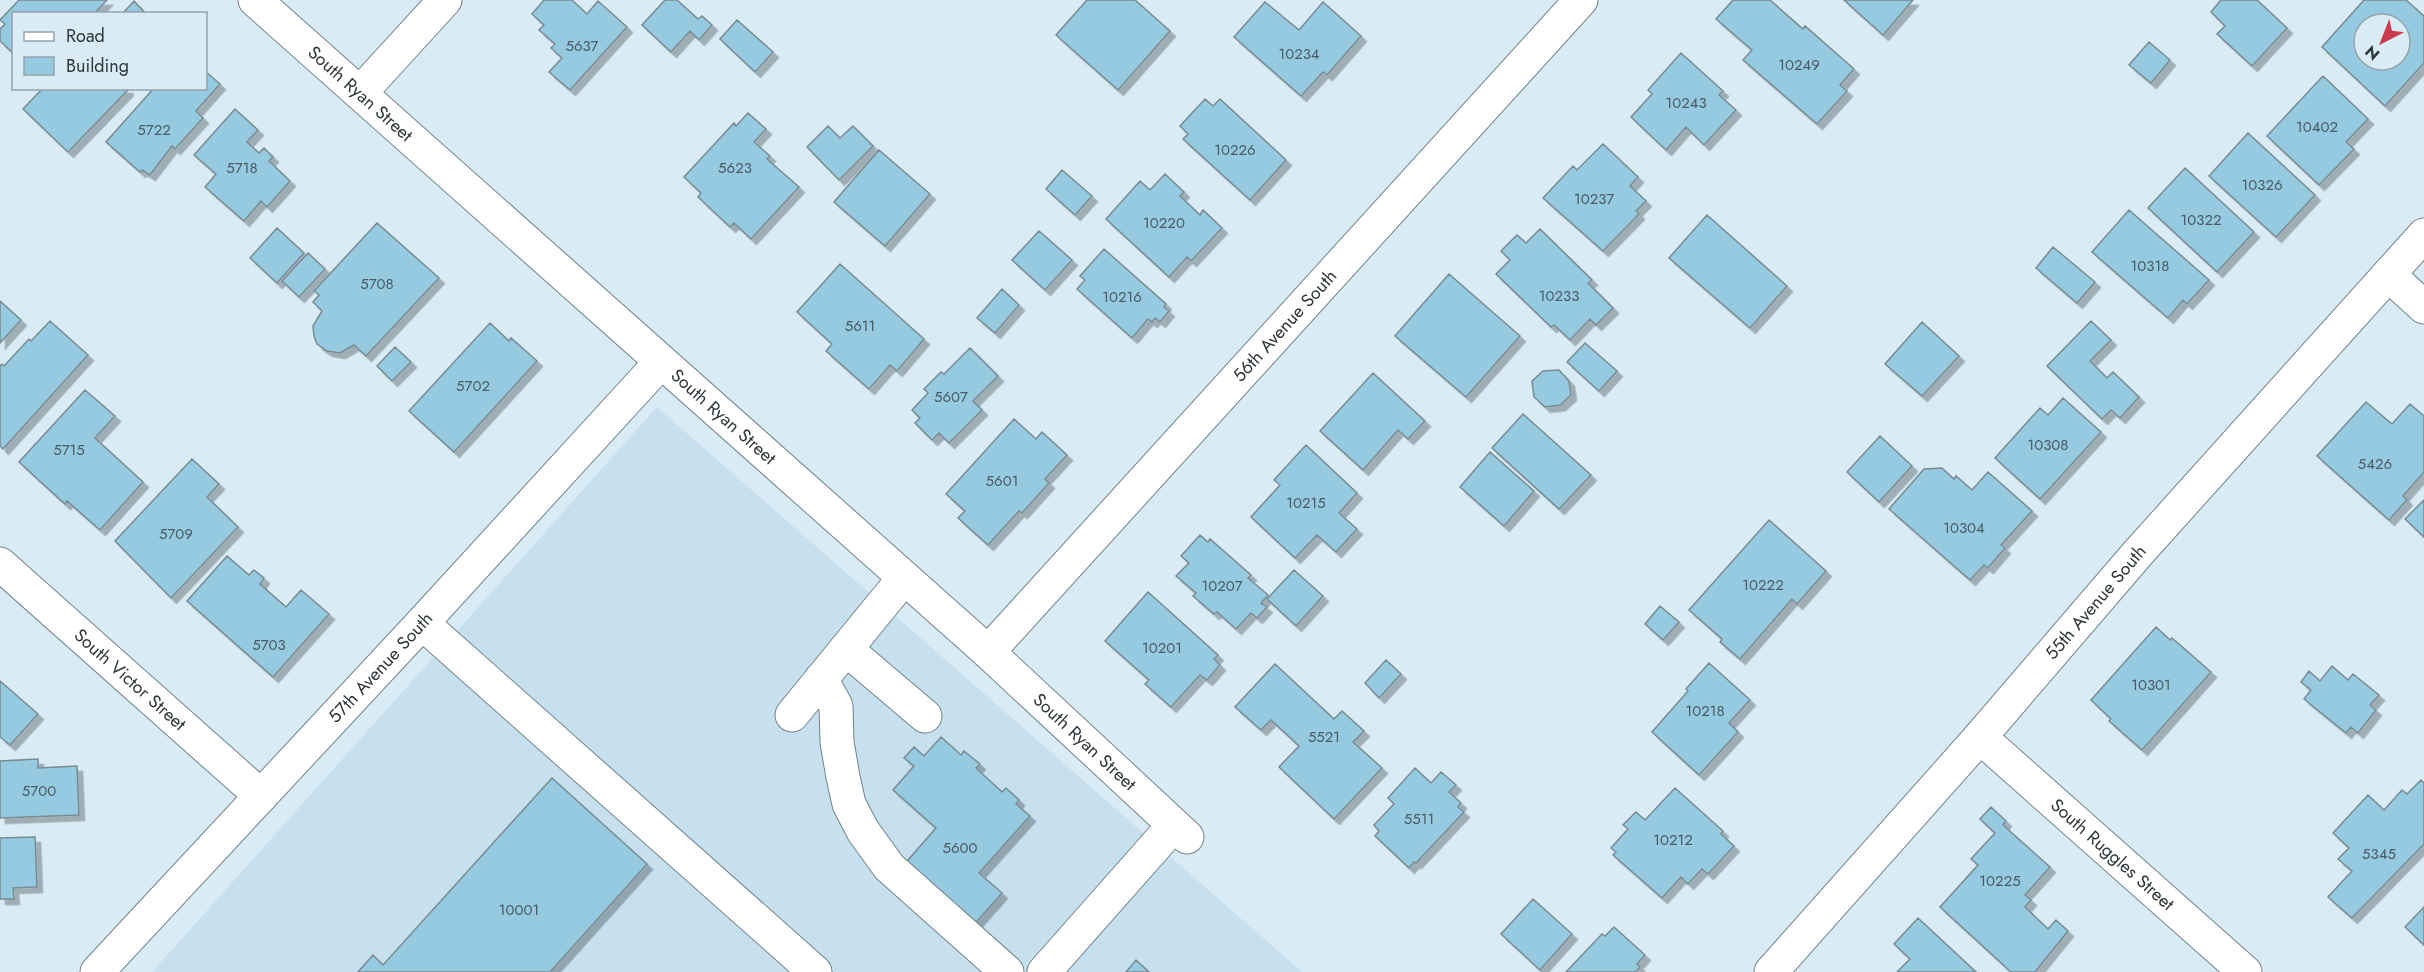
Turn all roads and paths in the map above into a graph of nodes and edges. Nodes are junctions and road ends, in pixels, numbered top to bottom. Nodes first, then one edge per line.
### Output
1 (255, 0) edge
2 (445, 0) edge
3 (1581, 0) edge
4 (360, 93) junction
5 (2424, 235) edge
6 (2389, 274) junction
7 (2424, 307) edge
8 (661, 362) junction
9 (0, 564) edge
10 (904, 578) junction
11 (422, 623) junction
12 (846, 649) junction
13 (988, 652) junction
14 (821, 679) junction
15 (792, 715) dead end
16 (925, 716) dead end
17 (1980, 737) junction
18 (261, 796) junction
19 (97, 972) edge
20 (815, 972) edge
21 (1006, 972) edge
22 (1044, 972) edge
23 (1771, 972) edge
24 (2246, 972) edge

1 - 4 street, South Ryan Street
2 - 4 street
3 - 13 street, 56th Avenue South
4 - 8 street, South Ryan Street
5 - 6 street, 55th Avenue South
6 - 7 street
6 - 17 street, 55th Avenue South
8 - 10 street, South Ryan Street
8 - 11 street, 57th Avenue South
9 - 18 street, South Victor Street
10 - 12 street
10 - 13 street, South Ryan Street
11 - 18 street, 57th Avenue South
11 - 20 street
12 - 14 street
12 - 16 street
13 - 22 street, South Ryan Street
14 - 15 street
14 - 21 street
17 - 23 street, 55th Avenue South
17 - 24 street, South Ruggles Street
18 - 19 street, 57th Avenue South

